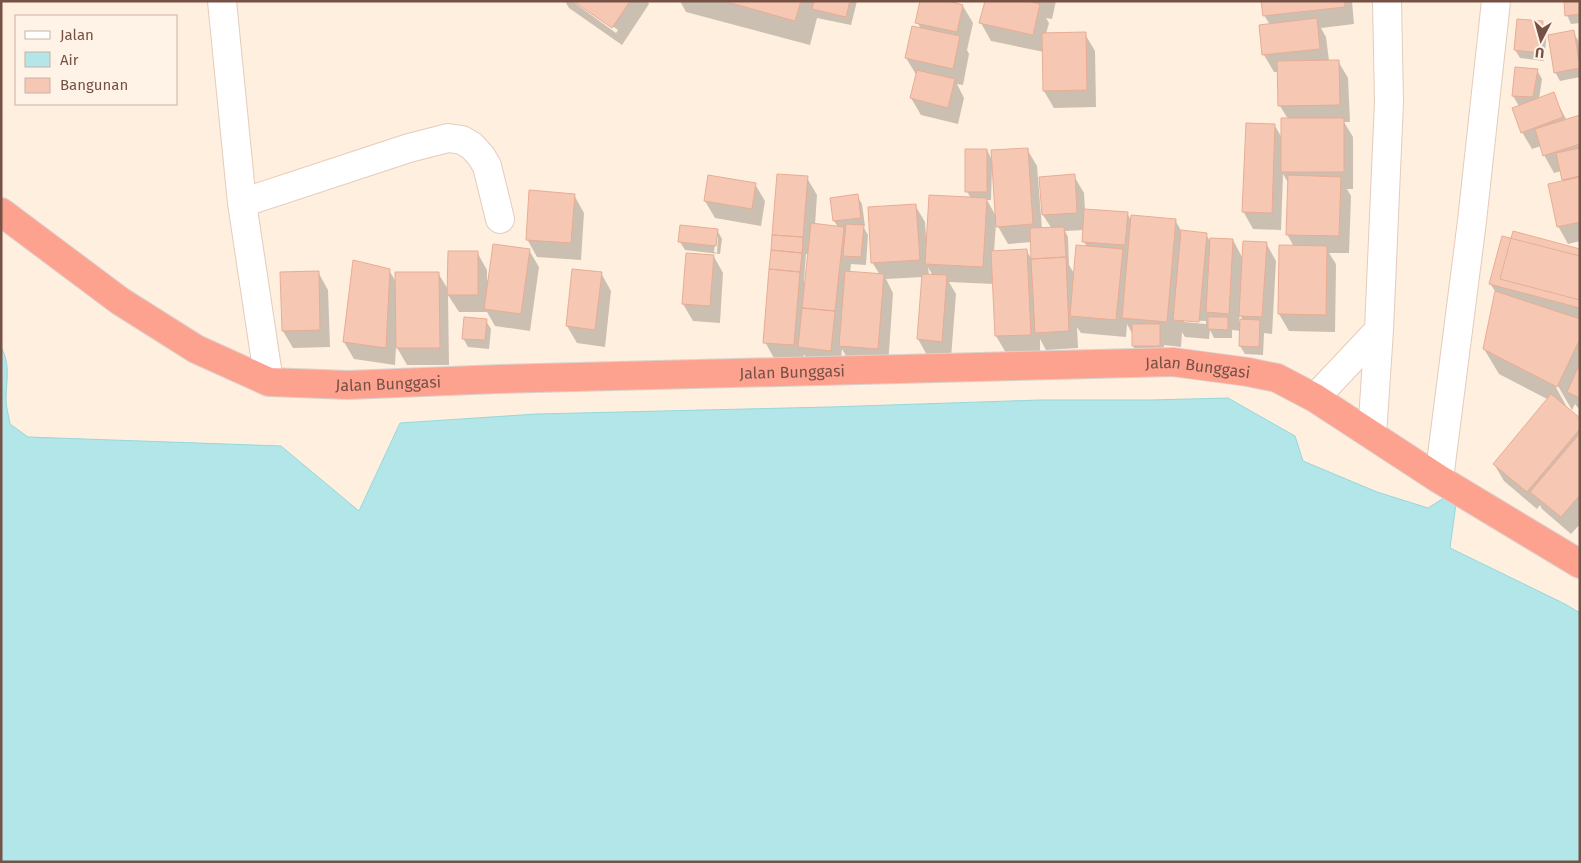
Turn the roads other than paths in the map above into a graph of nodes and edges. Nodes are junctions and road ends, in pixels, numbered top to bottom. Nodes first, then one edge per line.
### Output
1 (222, 1) edge
2 (1387, 1) edge
3 (1496, 1) edge
4 (242, 203) junction
5 (1, 212) edge
6 (500, 219) dead end
7 (1379, 330) junction
8 (269, 382) junction
9 (1315, 398) junction
10 (1372, 435) junction
11 (1439, 479) junction
12 (1580, 564) edge

1 - 4 street
2 - 7 street
3 - 11 street
4 - 6 street
4 - 8 street
5 - 8 highway, Jalan Bunggasi
7 - 9 street
7 - 10 street
8 - 9 highway, Jalan Bunggasi
9 - 10 highway, Jalan Bunggasi
10 - 11 highway, Jalan Bunggasi
11 - 12 highway, Jalan Bunggasi

